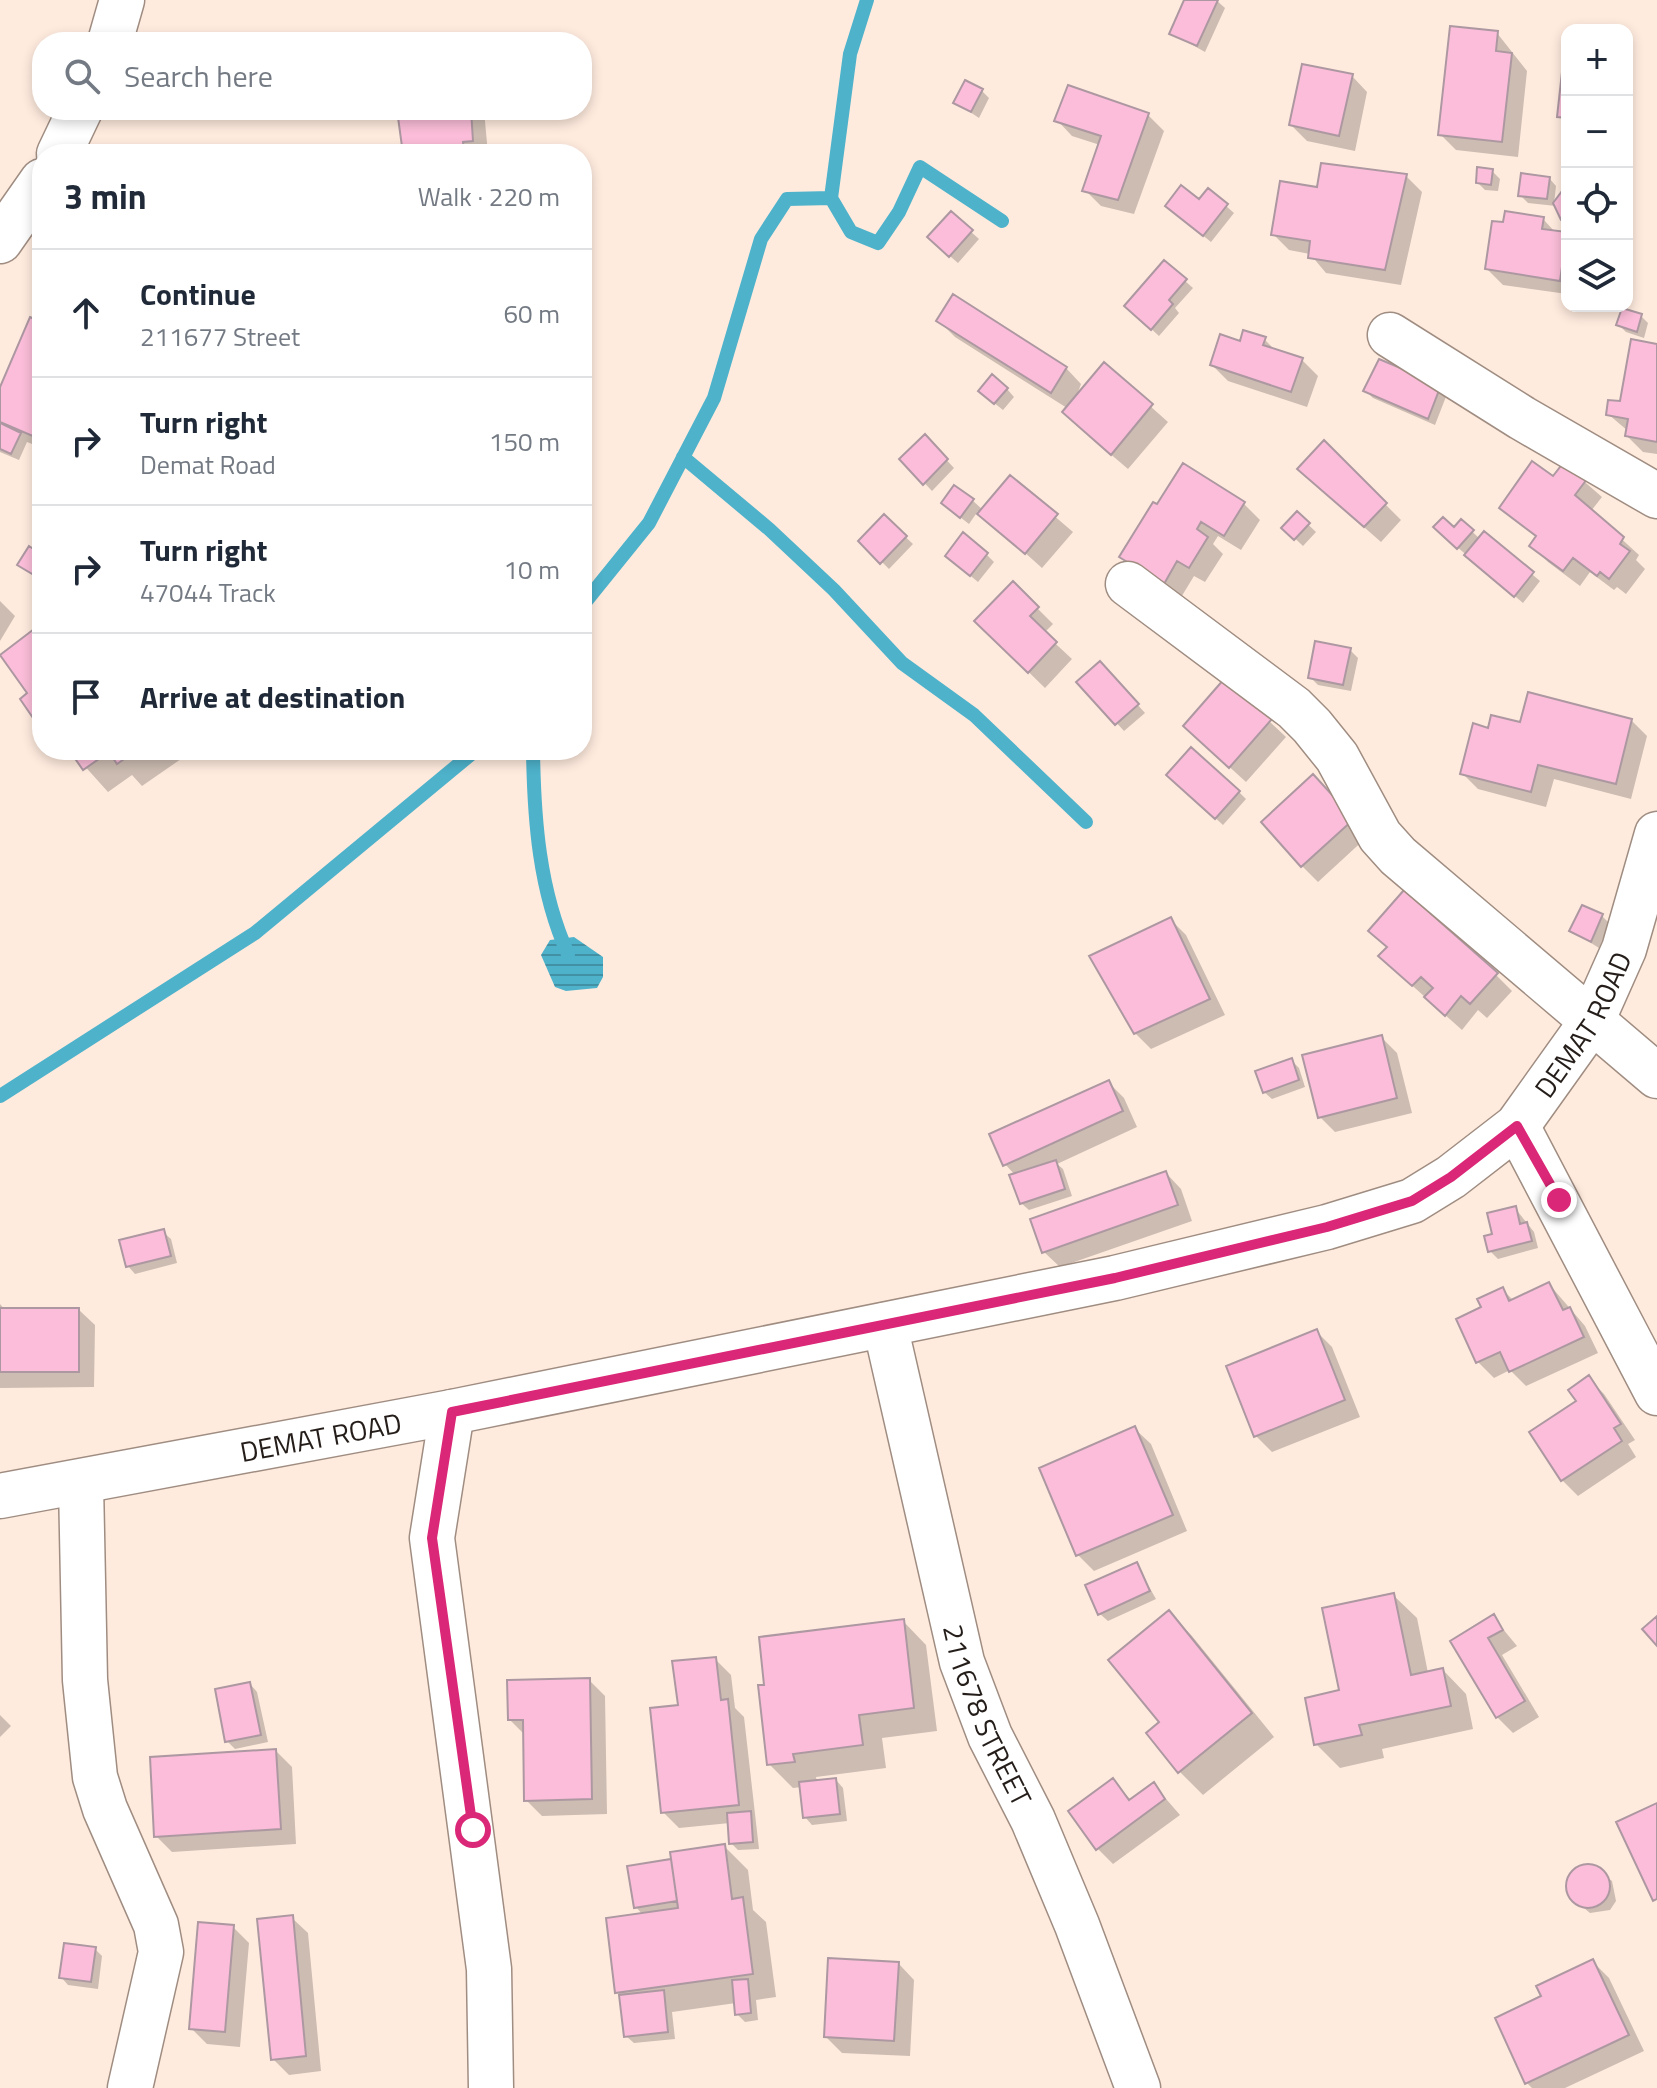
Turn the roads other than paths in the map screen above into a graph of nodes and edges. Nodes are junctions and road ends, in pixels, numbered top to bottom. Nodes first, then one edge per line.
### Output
1 (122, 0) edge
2 (113, 32) edge
3 (75, 120) edge
4 (64, 144) edge
5 (32, 195) edge
6 (0, 241) edge
7 (1390, 335) dead end
8 (1657, 496) edge
9 (1128, 584) dead end
10 (1657, 834) edge
11 (1592, 1021) junction
12 (1657, 1076) edge
13 (1517, 1126) junction
14 (885, 1325) junction
15 (1657, 1393) edge
16 (452, 1412) junction
17 (81, 1484) junction
18 (0, 1496) edge
19 (130, 2088) edge
20 (491, 2088) edge
21 (1138, 2088) edge

1 - 2 street
3 - 4 street
5 - 6 street
7 - 8 street
9 - 11 street
10 - 11 street, DEMAT ROAD
11 - 12 street
11 - 13 street, DEMAT ROAD
13 - 14 street, DEMAT ROAD
13 - 15 street
14 - 16 street, DEMAT ROAD
14 - 21 street, 211678 STREET
16 - 17 street, DEMAT ROAD
16 - 20 street
17 - 18 street, DEMAT ROAD
17 - 19 street

